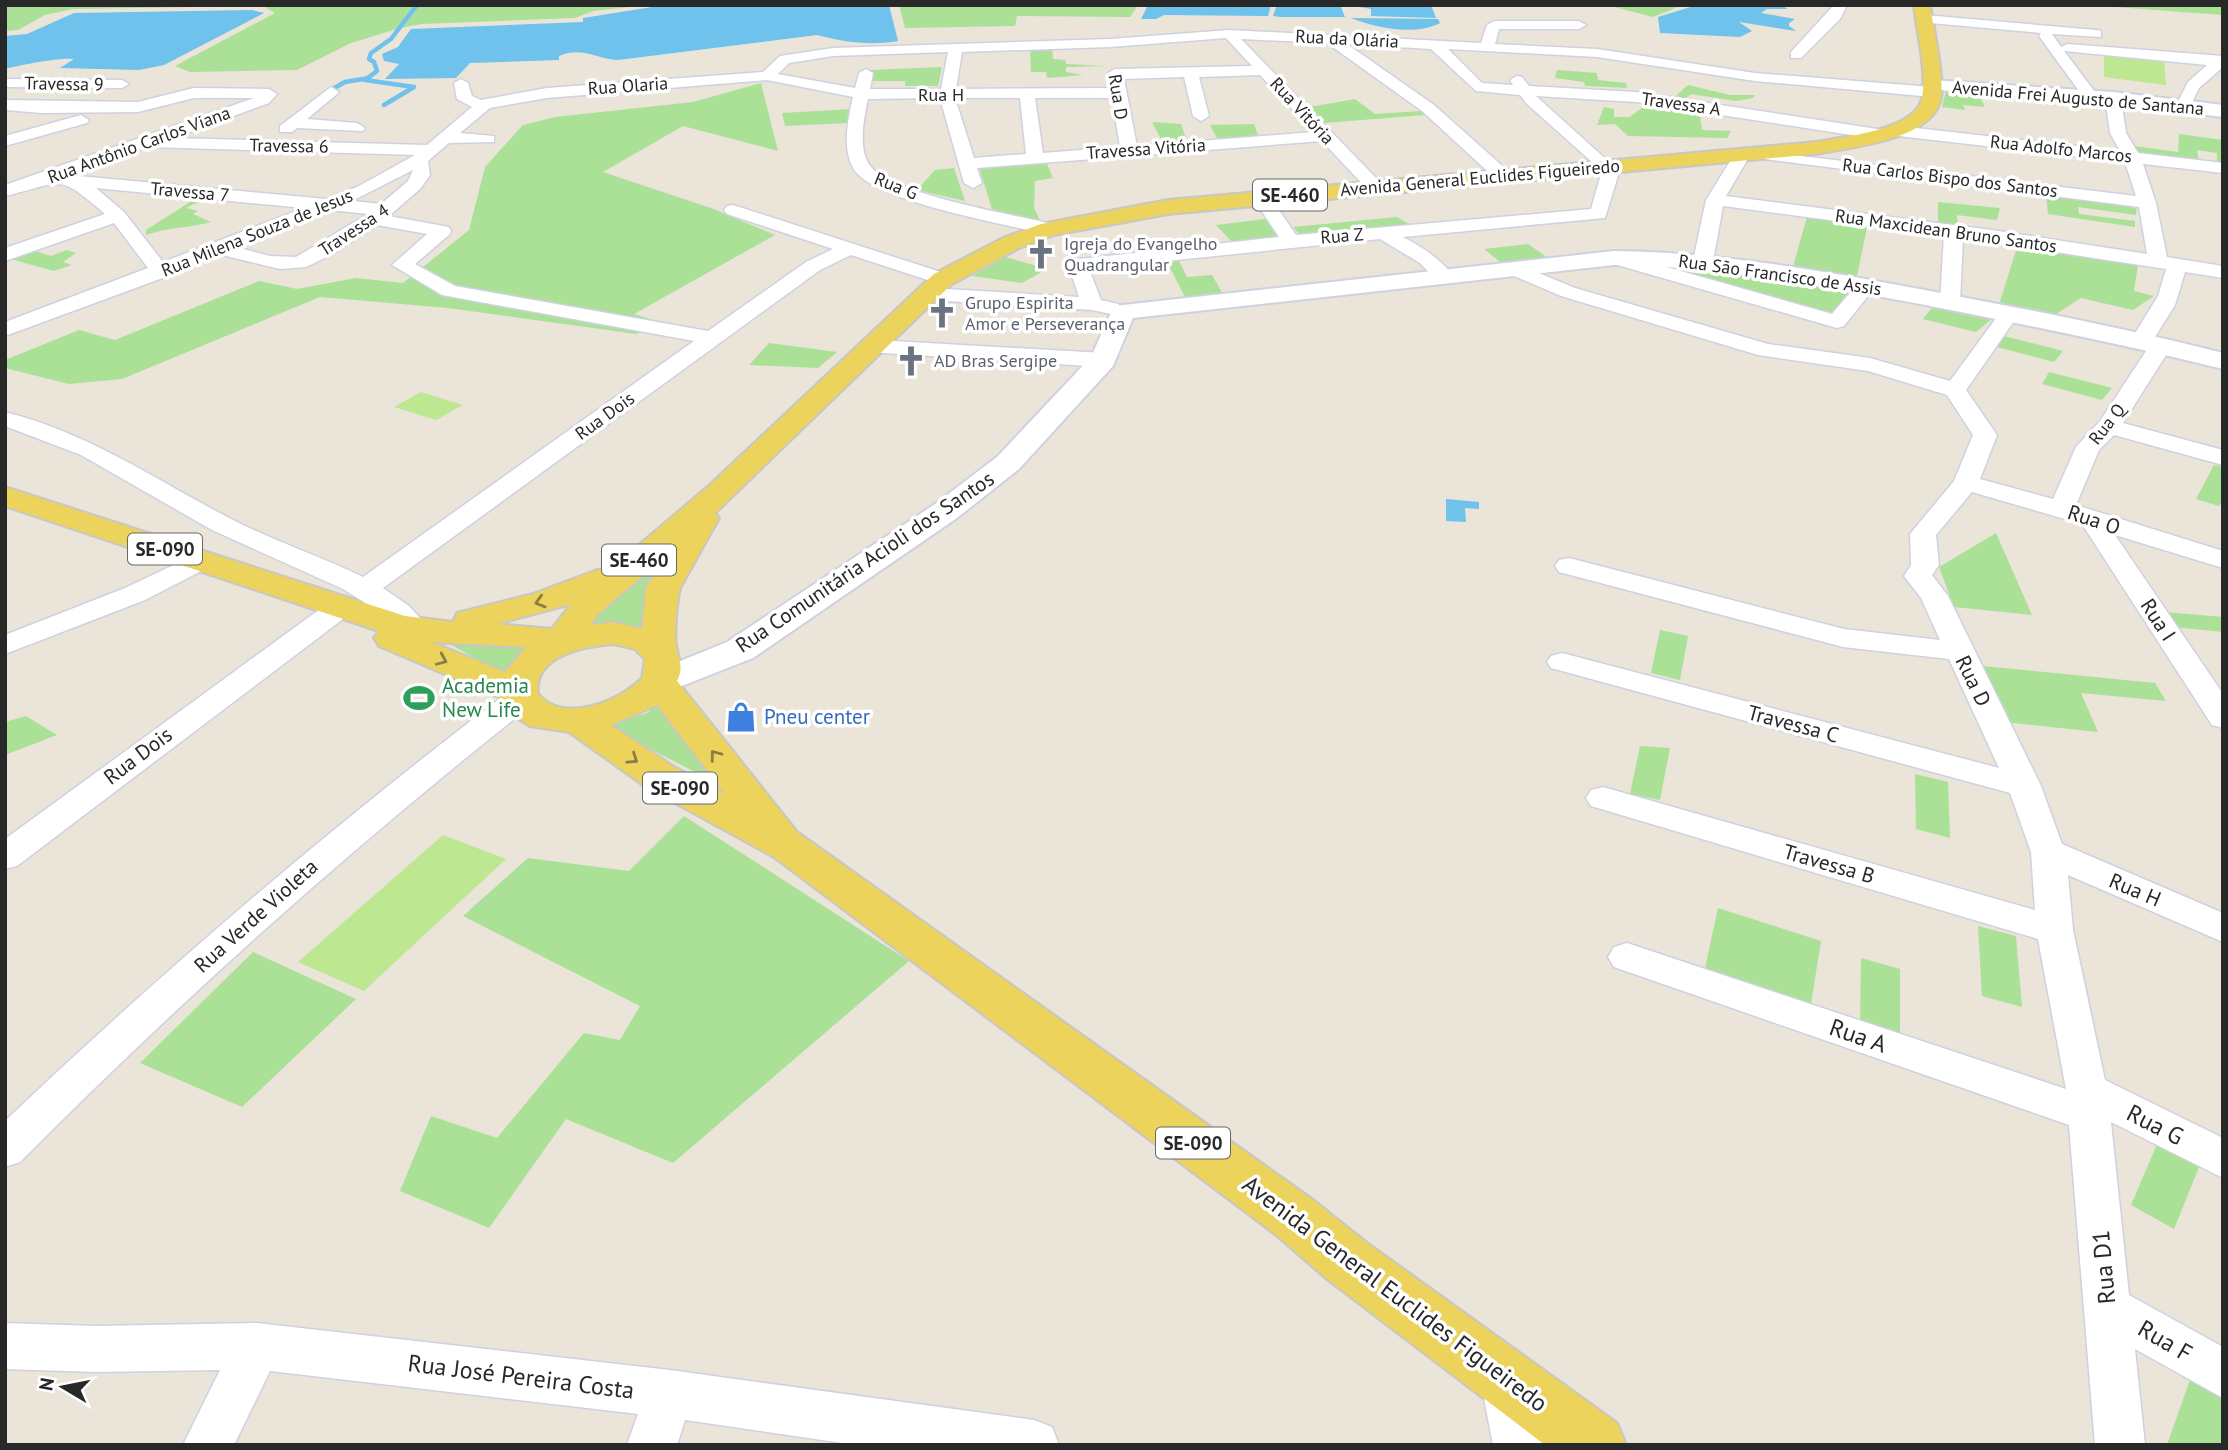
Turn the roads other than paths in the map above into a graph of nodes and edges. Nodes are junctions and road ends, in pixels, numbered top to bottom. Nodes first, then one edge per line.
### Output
1 (1840, 5) edge
2 (2013, 11) dead end
3 (1923, 12) edge
4 (2041, 30) junction
5 (1229, 34) junction
6 (2096, 34) dead end
7 (1329, 38) junction
8 (1110, 43) junction
9 (1435, 46) junction
10 (2056, 47) junction
11 (1486, 48) junction
12 (1509, 49) junction
13 (955, 50) junction
14 (870, 51) junction
15 (1597, 53) junction
16 (1796, 55) dead end
17 (2221, 61) edge
18 (1264, 70) junction
19 (1191, 71) junction
20 (1115, 75) junction
21 (767, 76) junction
22 (2201, 76) junction
23 (1640, 79) junction
24 (2223, 80) edge
25 (5, 83) edge
26 (461, 83) dead end
27 (122, 84) dead end
28 (1932, 88) junction
29 (1522, 90) junction
30 (331, 92) dead end
31 (1117, 93) junction
32 (861, 94) junction
33 (1027, 94) junction
34 (947, 96) junction
35 (2090, 96) junction
36 (2113, 98) junction
37 (486, 104) junction
38 (5, 105) edge
39 (2184, 106) junction
40 (138, 107) junction
41 (42, 108) junction
42 (2222, 111) edge
43 (1201, 116) dead end
44 (293, 123) junction
45 (58, 125) junction
46 (370, 129) dead end
47 (447, 131) junction
48 (1891, 133) junction
49 (1326, 136) junction
50 (488, 139) dead end
51 (5, 141) edge
52 (147, 142) junction
53 (266, 146) junction
54 (1129, 150) junction
55 (1748, 153) junction
56 (425, 155) junction
57 (2132, 157) junction
58 (1035, 158) junction
59 (967, 164) junction
60 (1608, 166) junction
61 (2223, 168) edge
62 (1502, 175) junction
63 (47, 178) junction
64 (78, 181) junction
65 (1375, 187) junction
66 (5, 191) edge
67 (1262, 198) junction
68 (1715, 200) junction
69 (2147, 203) junction
70 (334, 205) junction
71 (733, 209) dead end
72 (982, 211) junction
73 (380, 215) junction
74 (118, 216) junction
75 (1049, 229) junction
76 (1954, 231) junction
77 (1382, 232) junction
78 (1291, 241) junction
79 (850, 248) junction
80 (220, 249) junction
81 (5, 255) edge
82 (1614, 258) junction
83 (1703, 261) junction
84 (2167, 265) junction
85 (1514, 270) junction
86 (161, 272) junction
87 (2223, 272) edge
88 (1444, 277) junction
89 (1866, 286) junction
90 (937, 287) junction
91 (1950, 302) junction
92 (1091, 304) junction
93 (1123, 311) junction
94 (2009, 314) junction
95 (5, 330) edge
96 (712, 338) junction
97 (2152, 342) junction
98 (876, 347) junction
99 (1103, 360) junction
100 (2223, 361) edge
101 (1955, 390) junction
102 (5, 419) edge
103 (2109, 426) junction
104 (2223, 458) edge
105 (1966, 483) junction
106 (722, 491) junction
107 (5, 496) edge
108 (2061, 509) junction
109 (2093, 521) junction
110 (2223, 560) edge
111 (199, 561) junction
112 (1569, 566) dead end
113 (627, 570) junction
114 (341, 603) junction
115 (418, 630) junction
116 (568, 640) junction
117 (5, 645) edge
118 (1958, 651) junction
119 (1562, 662) dead end
120 (659, 666) junction
121 (520, 695) junction
122 (2223, 718) edge
123 (577, 720) junction
124 (2024, 786) junction
125 (1603, 798) dead end
126 (789, 846) junction
127 (2048, 852) junction
128 (5, 857) edge
129 (2223, 928) edge
130 (2055, 930) junction
131 (1627, 957) dead end
132 (2088, 1102) junction
133 (5, 1149) edge
134 (2223, 1159) edge
135 (2108, 1308) junction
136 (5, 1346) edge
137 (257, 1346) junction
138 (1503, 1373) junction
139 (2223, 1374) edge
140 (670, 1394) junction
141 (1023, 1444) edge
142 (208, 1445) edge
143 (652, 1445) edge
144 (1518, 1445) edge
145 (1595, 1445) edge
146 (2120, 1445) edge

1 - 16 street
2 - 4 street
3 - 4 street
3 - 28 main road
4 - 6 street
4 - 10 street
5 - 7 street, Rua da Olária
5 - 8 street, Rua da Olária
5 - 18 street, Rua Vitória
7 - 9 street, Rua da Olária
7 - 62 street
8 - 13 street, Rua da Olária
8 - 20 street, Rua D
9 - 11 street, Rua da Olária
9 - 29 street, Travessa A
10 - 17 street
10 - 35 street
11 - 12 street, Rua da Olária
11 - 15 street
12 - 15 street, Rua da Olária
12 - 29 street
13 - 14 street, Rua da Olária
13 - 34 street
14 - 21 street, Rua da Olária
14 - 32 street, Rua G
15 - 23 street, Rua da Olária
17 - 22 street
18 - 19 street
18 - 49 street, Rua Vitória
19 - 20 street
19 - 43 street
20 - 31 street, Rua D
21 - 32 street, Rua H
21 - 37 street, Rua Olaria
22 - 24 street
22 - 39 street
23 - 28 street, Rua da Olária
23 - 29 street, Travessa A
23 - 48 street, Travessa A
25 - 27 street, Travessa 9
26 - 37 street
28 - 35 street, Avenida Frei Augusto de Santana
28 - 48 main road, Avenida General Euclides Figueiredo / SE-460
29 - 60 street
30 - 44 street
31 - 33 street, Rua H
31 - 54 street, Rua D
32 - 34 street, Rua H
32 - 72 street, Rua G
33 - 34 street, Rua H
33 - 58 street
34 - 59 street
35 - 36 street, Avenida Frei Augusto de Santana
36 - 39 street, Avenida Frei Augusto de Santana
36 - 57 street
37 - 47 street, Rua Milena Souza de Jesus
38 - 41 street
39 - 42 street, Avenida Frei Augusto de Santana
40 - 41 street
40 - 45 street
40 - 52 street, Rua Antônio Carlos Viana
41 - 45 street
44 - 46 street
44 - 53 street
45 - 51 street
47 - 50 street
47 - 56 street, Rua Milena Souza de Jesus
48 - 55 main road, Avenida General Euclides Figueiredo / SE-460
48 - 57 street, Rua Adolfo Marcos
49 - 54 street, Travessa Vitória
49 - 65 street, Rua Vitória
52 - 53 street, Travessa 6
52 - 63 street, Rua Antônio Carlos Viana
53 - 56 street, Travessa 6
54 - 58 street, Travessa Vitória
55 - 60 main road, Avenida General Euclides Figueiredo / SE-460
55 - 68 street
55 - 69 street, Rua Carlos Bispo dos Santos
56 - 70 street, Rua Milena Souza de Jesus
56 - 73 street, Travessa 4
57 - 61 street, Rua Adolfo Marcos
57 - 69 street
58 - 59 street, Travessa Vitória
59 - 72 street
60 - 62 main road, Avenida General Euclides Figueiredo / SE-460
60 - 77 street, Rua Z
62 - 65 main road, Avenida General Euclides Figueiredo / SE-460
63 - 64 street, Travessa 7
63 - 66 street, Rua Antônio Carlos Viana
64 - 70 street, Travessa 7
64 - 74 street
65 - 67 main road, Avenida General Euclides Figueiredo / SE-460
67 - 75 main road, Avenida General Euclides Figueiredo / SE-460
67 - 78 street
68 - 76 street, Rua Maxcidean Bruno Santos
68 - 83 street
69 - 84 street
70 - 73 street, Travessa 7
70 - 80 street, Rua Milena Souza de Jesus
71 - 79 street
72 - 75 street, Rua G
73 - 80 street, Travessa 4
73 - 96 street, Travessa 7
74 - 81 street
74 - 86 street
75 - 90 main road, Avenida General Euclides Figueiredo / SE-460
76 - 84 street, Rua Maxcidean Bruno Santos
76 - 91 street
77 - 78 street, Rua Z
77 - 88 street
78 - 92 street, Rua Z
79 - 90 street
79 - 96 street, Rua Dois
80 - 86 street, Rua Milena Souza de Jesus
82 - 83 street, Rua São Francisco de Assis
82 - 85 street, Rua São Francisco de Assis
82 - 89 street
83 - 89 street, Rua São Francisco de Assis
84 - 87 street, Rua Maxcidean Bruno Santos
84 - 97 street
85 - 88 street, Rua São Francisco de Assis
85 - 101 street
86 - 95 street, Rua Milena Souza de Jesus
88 - 93 street, Rua São Francisco de Assis
89 - 91 street, Rua São Francisco de Assis
90 - 92 street
90 - 98 main road, Avenida General Euclides Figueiredo / SE-460
91 - 94 street, Rua São Francisco de Assis
92 - 93 street
93 - 99 street, Rua Comunitária Acioli dos Santos
94 - 97 street, Rua São Francisco de Assis
94 - 101 street
96 - 114 street, Rua Dois
97 - 100 street, Rua São Francisco de Assis
97 - 103 street, Rua Q
98 - 99 street
98 - 106 main road, Avenida General Euclides Figueiredo / SE-460
99 - 120 street, Rua Comunitária Acioli dos Santos
101 - 105 street, Rua D
102 - 114 street
103 - 104 street
103 - 108 street, Rua Q
105 - 108 street, Rua O
105 - 118 street, Rua D
106 - 113 main road, Avenida General Euclides Figueiredo / SE-460
106 - 120 main road, Avenida General Euclides Figueiredo / SE-460
107 - 111 main road, SE-090
108 - 109 street, Rua O
109 - 110 street, Rua O
109 - 122 street, Rua I
111 - 114 main road, SE-090
111 - 117 street
112 - 118 street
113 -> 115 main road
113 - 116 main road, Avenida General Euclides Figueiredo / SE-460
114 - 115 main road, SE-090
114 -> 121 main road, SE-090
114 - 128 street, Rua Dois
115 - 116 main road, SE-090
116 - 120 main road
116 - 121 main road
118 - 124 street, Rua D
119 - 124 street, Travessa C
120 - 123 main road
126 -> 120 main road, Avenida General Euclides Figueiredo / SE-090
121 - 123 main road
121 - 133 street, Rua Verde Violeta
123 -> 126 main road, Avenida General Euclides Figueiredo / SE-090
124 - 127 street, Rua D
125 - 130 street, Travessa B
126 - 138 main road, Avenida General Euclides Figueiredo / SE-090
127 - 129 street, Rua H
127 - 130 street, Rua D
130 - 132 street, Rua D
131 - 132 street, Rua A
132 - 134 street, Rua G
132 - 135 street, Rua D1
135 - 139 street, Rua F
135 - 146 street, Rua D1
136 - 137 street, Rua José Pereira Costa
137 - 140 street, Rua José Pereira Costa
137 - 142 street
138 - 144 street
138 - 145 main road, Avenida General Euclides Figueiredo / SE-090
140 - 141 street, Rua José Pereira Costa
140 - 143 street

